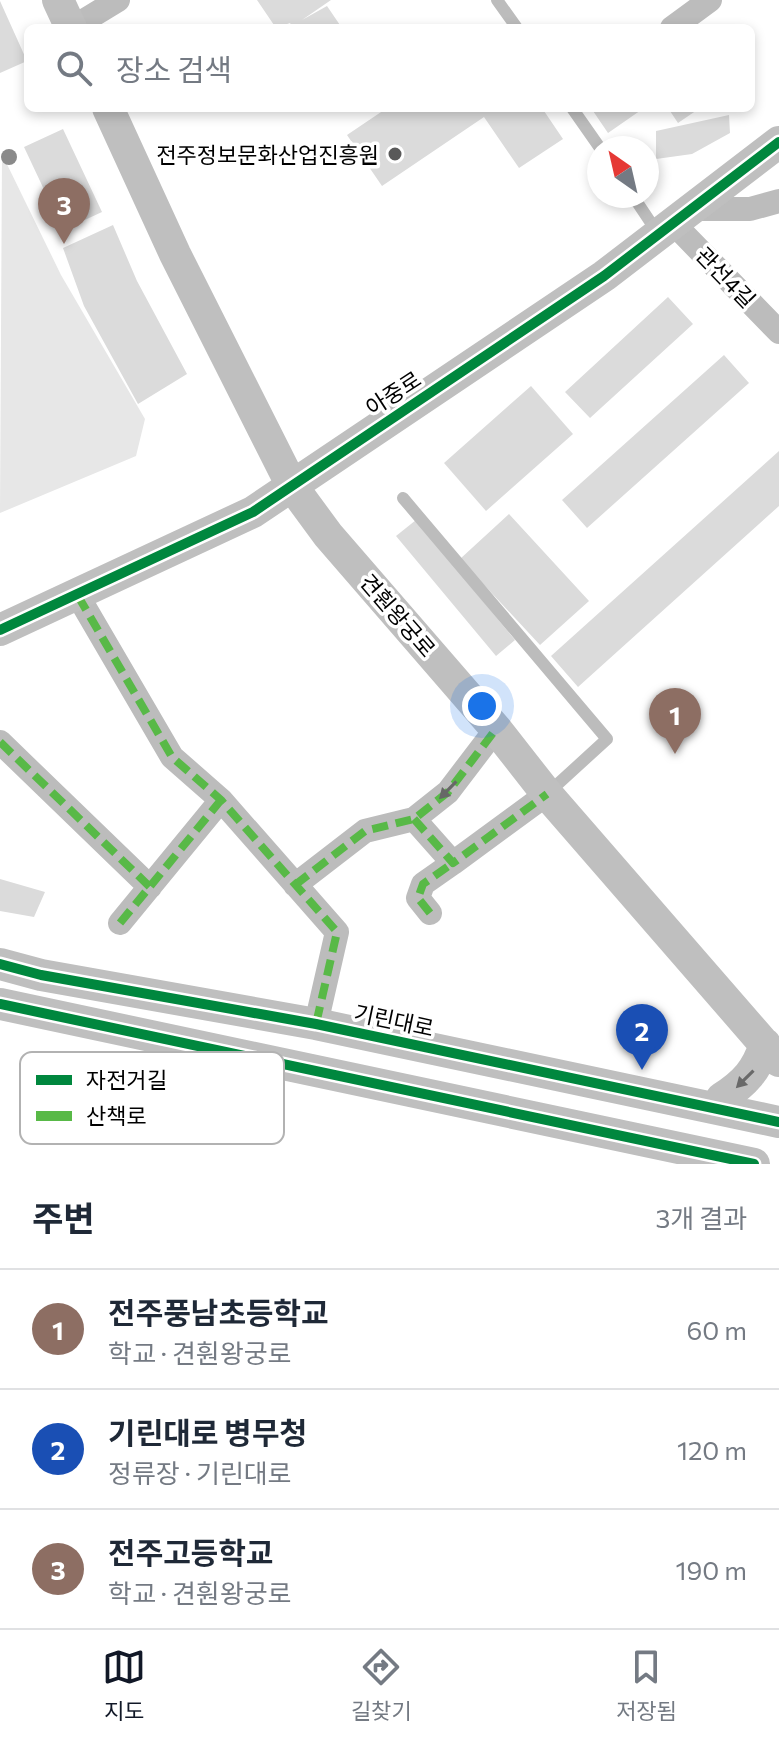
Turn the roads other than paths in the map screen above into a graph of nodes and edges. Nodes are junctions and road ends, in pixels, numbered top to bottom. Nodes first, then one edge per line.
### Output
1 (58, 0) edge
2 (118, 0) edge
3 (497, 0) edge
4 (710, 0) edge
5 (69, 24) edge
6 (78, 24) edge
7 (514, 24) edge
8 (677, 24) edge
9 (110, 112) edge
10 (575, 112) edge
11 (592, 136) edge
12 (779, 142) edge
13 (779, 201) edge
14 (652, 208) edge
15 (674, 222) junction
16 (779, 332) edge
17 (292, 486) junction
18 (403, 498) dead end
19 (78, 596) junction
20 (0, 630) edge
21 (496, 729) junction
22 (0, 742) edge
23 (547, 794) junction
24 (221, 800) junction
25 (414, 819) junction
26 (453, 863) junction
27 (295, 885) junction
28 (150, 887) junction
29 (430, 913) dead end
30 (120, 923) dead end
31 (0, 964) edge
32 (0, 1004) edge
33 (316, 1024) junction
34 (226, 1052) edge
35 (772, 1052) edge
36 (284, 1064) edge
37 (721, 1109) junction
38 (779, 1122) edge
39 (754, 1164) edge

1 - 5 street
2 - 6 street
3 - 7 lane
4 - 8 street
9 - 17 street, 견훤왕궁로
10 - 11 lane
12 - 15 street, 아중로
13 - 15 street, 관선4길
14 - 15 lane
15 - 16 street, 관선4길
15 - 17 street, 아중로
17 - 19 street, 아중로
17 - 21 street, 견훤왕궁로
18 - 23 lane
19 - 20 street, 아중로
19 - 24 street
21 - 23 street, 견훤왕궁로
21 -> 25 street
22 - 28 street
23 - 26 street
23 - 35 street, 견훤왕궁로
24 - 27 street
24 - 28 street
25 - 26 street
25 - 27 street
26 - 29 street
27 - 33 street
28 - 30 street
31 - 33 street, 기린대로
32 - 34 street
33 - 37 street, 기린대로
35 -> 37 street
36 - 39 street
37 - 38 street, 기린대로

